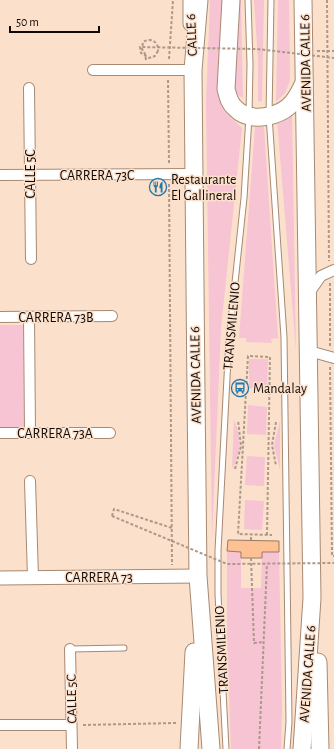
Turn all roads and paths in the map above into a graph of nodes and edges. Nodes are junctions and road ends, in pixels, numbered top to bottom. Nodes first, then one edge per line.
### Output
1 (173, 0) edge
2 (190, 0) edge
3 (199, 0) edge
4 (230, 0) edge
5 (248, 0) edge
6 (271, 0) edge
7 (304, 0) edge
8 (327, 0) edge
9 (145, 54) dead end
10 (334, 58) edge
11 (92, 70) dead end
12 (168, 70) junction
13 (193, 70) junction
14 (305, 81) junction
15 (29, 88) dead end
16 (249, 116) junction
17 (269, 116) junction
18 (169, 174) junction
19 (194, 174) junction
20 (0, 175) edge
21 (30, 175) junction
22 (31, 259) dead end
23 (332, 271) edge
24 (308, 295) junction
25 (112, 316) dead end
26 (0, 317) edge
27 (29, 317) junction
28 (309, 351) junction
29 (245, 356) dead end
30 (248, 356) junction
31 (332, 358) edge
32 (238, 420) dead end
33 (276, 421) dead end
34 (30, 433) junction
35 (110, 433) dead end
36 (0, 434) edge
37 (235, 469) dead end
38 (277, 470) dead end
39 (30, 481) dead end
40 (333, 526) edge
41 (172, 528) junction
42 (235, 534) dead end
43 (238, 534) junction
44 (251, 534) junction
45 (267, 535) junction
46 (272, 535) dead end
47 (251, 540) dead end
48 (333, 556) edge
49 (251, 558) dead end
50 (334, 563) edge
51 (267, 564) junction
52 (172, 576) junction
53 (198, 576) junction
54 (32, 577) junction
55 (0, 578) edge
56 (312, 598) junction
57 (263, 642) junction
58 (124, 648) dead end
59 (70, 649) joint
60 (190, 722) junction
61 (0, 725) edge
62 (71, 726) junction
63 (72, 749) edge
64 (189, 749) edge
65 (211, 749) edge
66 (226, 749) edge
67 (259, 749) edge
68 (287, 749) edge
69 (302, 749) edge
70 (320, 749) edge

1 - 12 path
2 - 13 street, CALLE 6
3 - 13 highway, AVENIDA CALLE 6
4 - 16 highway
5 - 16 lane, TRANSMILENIO
6 - 17 lane
7 - 14 highway, AVENIDA CALLE 6
8 - 23 path
9 - 10 path, bridge
11 - 12 street
12 - 13 street
12 - 18 path
13 - 19 highway, AVENIDA CALLE 6
14 - 17 highway
14 - 24 highway, AVENIDA CALLE 6
15 - 21 street, CALLE 5C
16 - 17 highway
16 - 66 lane, TRANSMILENIO
17 - 68 lane
18 - 19 street, CARRERA 73C
18 - 21 street, CARRERA 73C
18 - 41 path
19 - 53 highway, AVENIDA CALLE 6
20 - 21 street, CARRERA 73C
21 - 22 street, CALLE 5C
23 - 24 street
23 - 31 path
24 - 28 highway, AVENIDA CALLE 6
25 - 27 street, CARRERA 73B
26 - 27 street, CARRERA 73B
27 - 34 street
28 - 31 street
28 - 56 highway, AVENIDA CALLE 6
29 - 30 path
30 - 43 path
30 - 45 path
31 - 40 path
32 - 37 path
33 - 38 path
34 - 35 street, CARRERA 73A
34 - 36 street, CARRERA 73A
39 - 54 street
40 - 48 path
41 - 51 path, bridge
41 - 52 path
42 - 43 path
43 - 44 path
44 - 45 path
44 - 47 path
45 - 46 path
49 - 57 path
50 - 51 path, bridge
51 - 57 path
52 - 53 street, CARRERA 73
52 - 54 street, CARRERA 73
53 - 60 highway
53 - 65 highway, AVENIDA CALLE 6
54 - 55 street, CARRERA 73
56 - 69 highway, AVENIDA CALLE 6
56 - 70 highway
57 - 67 path
58 - 59 lane
59 - 62 street, CALLE 5C
60 - 62 path
60 - 64 highway
61 - 62 street
62 - 63 street, CALLE 5C

